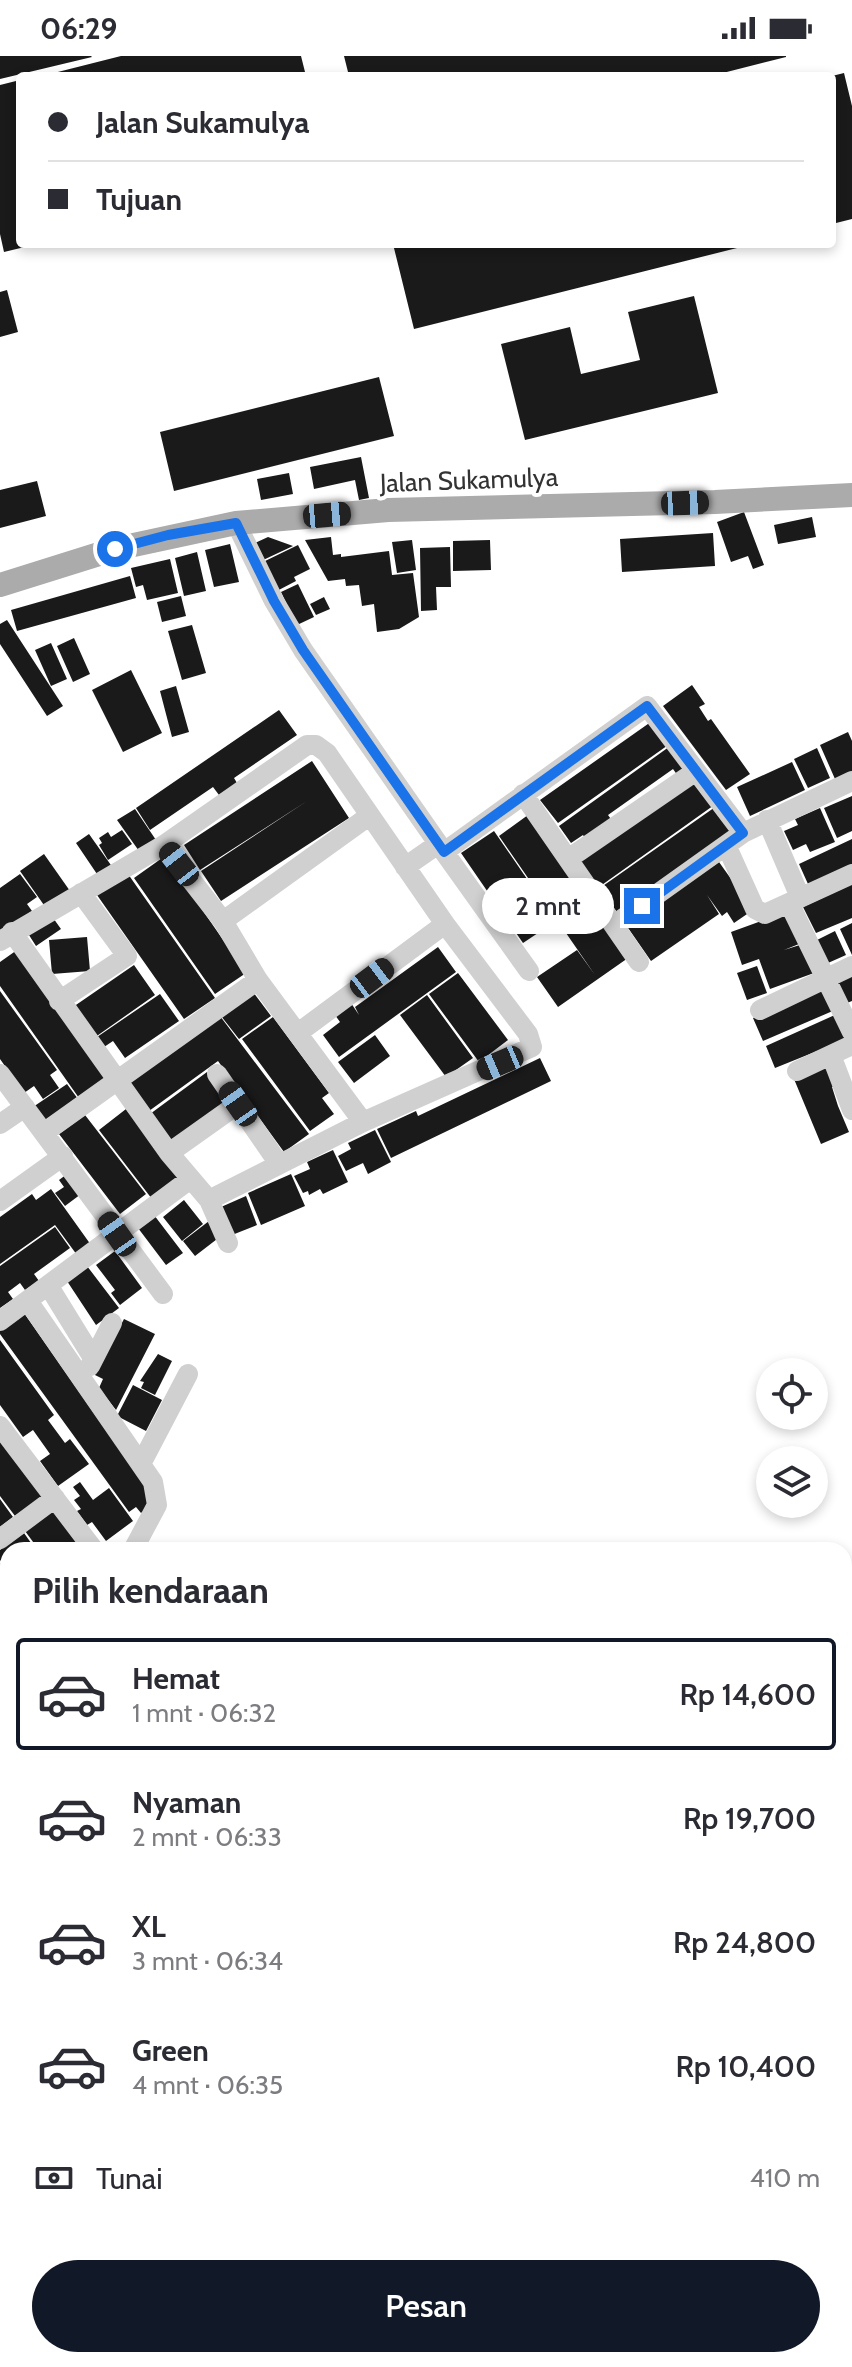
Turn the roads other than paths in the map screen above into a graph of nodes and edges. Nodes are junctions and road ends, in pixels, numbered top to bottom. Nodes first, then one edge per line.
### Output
1 (852, 495) edge
2 (236, 523) junction
3 (0, 585) edge
4 (696, 771) junction
5 (852, 781) edge
6 (523, 794) junction
7 (369, 816) junction
8 (767, 820) junction
9 (735, 840) junction
10 (164, 845) junction
11 (441, 848) junction
12 (568, 859) junction
13 (405, 867) junction
14 (852, 874) edge
15 (81, 893) junction
16 (794, 900) junction
17 (621, 920) dead end
18 (223, 921) junction
19 (445, 924) junction
20 (6, 937) edge
21 (639, 962) dead end
22 (852, 966) edge
23 (529, 971) dead end
24 (826, 978) junction
25 (258, 980) junction
26 (59, 1001) junction
27 (760, 1010) dead end
28 (852, 1032) edge
29 (298, 1033) junction
30 (852, 1045) edge
31 (831, 1055) junction
32 (797, 1071) dead end
33 (0, 1074) edge
34 (217, 1074) dead end
35 (118, 1080) junction
36 (238, 1104) junction
37 (25, 1107) junction
38 (852, 1110) edge
39 (363, 1122) junction
40 (0, 1124) edge
41 (45, 1132) junction
42 (169, 1153) junction
43 (63, 1156) junction
44 (279, 1164) junction
45 (189, 1180) junction
46 (209, 1200) junction
47 (0, 1201) edge
48 (117, 1234) junction
49 (228, 1243) dead end
50 (48, 1285) junction
51 (163, 1294) dead end
52 (28, 1301) junction
53 (0, 1321) edge
54 (112, 1323) dead end
55 (93, 1358) junction
56 (188, 1374) dead end
57 (83, 1381) junction
58 (0, 1426) edge
59 (142, 1462) junction
60 (55, 1498) junction
61 (0, 1539) edge
62 (88, 1542) edge
63 (137, 1542) edge

1 - 2 main road, Jalan Sukamulya
2 - 3 main road, Jalan Sukamulya
2 - 11 street
4 - 6 street
4 - 9 street
4 - 12 street
5 - 8 street
6 - 11 street
6 - 12 street
7 - 10 street
7 - 13 street
7 - 18 street
8 - 9 street
8 - 16 street
9 - 16 street
9 - 17 street
10 - 15 street
10 - 18 street
11 - 13 street
11 - 23 street
12 - 21 street
13 - 19 street
14 - 16 street
15 - 20 street
15 - 26 street
16 - 24 street
18 - 25 street
19 - 29 street
19 - 39 street
20 - 26 street
22 - 24 street
24 - 27 street
24 - 28 street
25 - 29 street
25 - 35 street
26 - 35 street
29 - 39 street
30 - 31 street
31 - 32 street
31 - 38 street
33 - 37 street
34 - 36 street
35 - 41 street
35 - 42 street
36 - 42 street
36 - 44 street
37 - 40 street
37 - 41 street
39 - 44 street
41 - 43 street
42 - 45 street
43 - 47 street
43 - 48 street
44 - 46 street
45 - 46 street
45 - 48 street
46 - 49 street
48 - 50 street
48 - 51 street
50 - 52 street
50 - 55 street
52 - 53 street
52 - 57 street
54 - 55 street
55 - 57 street
56 - 59 street
57 - 59 street
58 - 60 street
59 - 63 street
60 - 61 street
60 - 62 street

